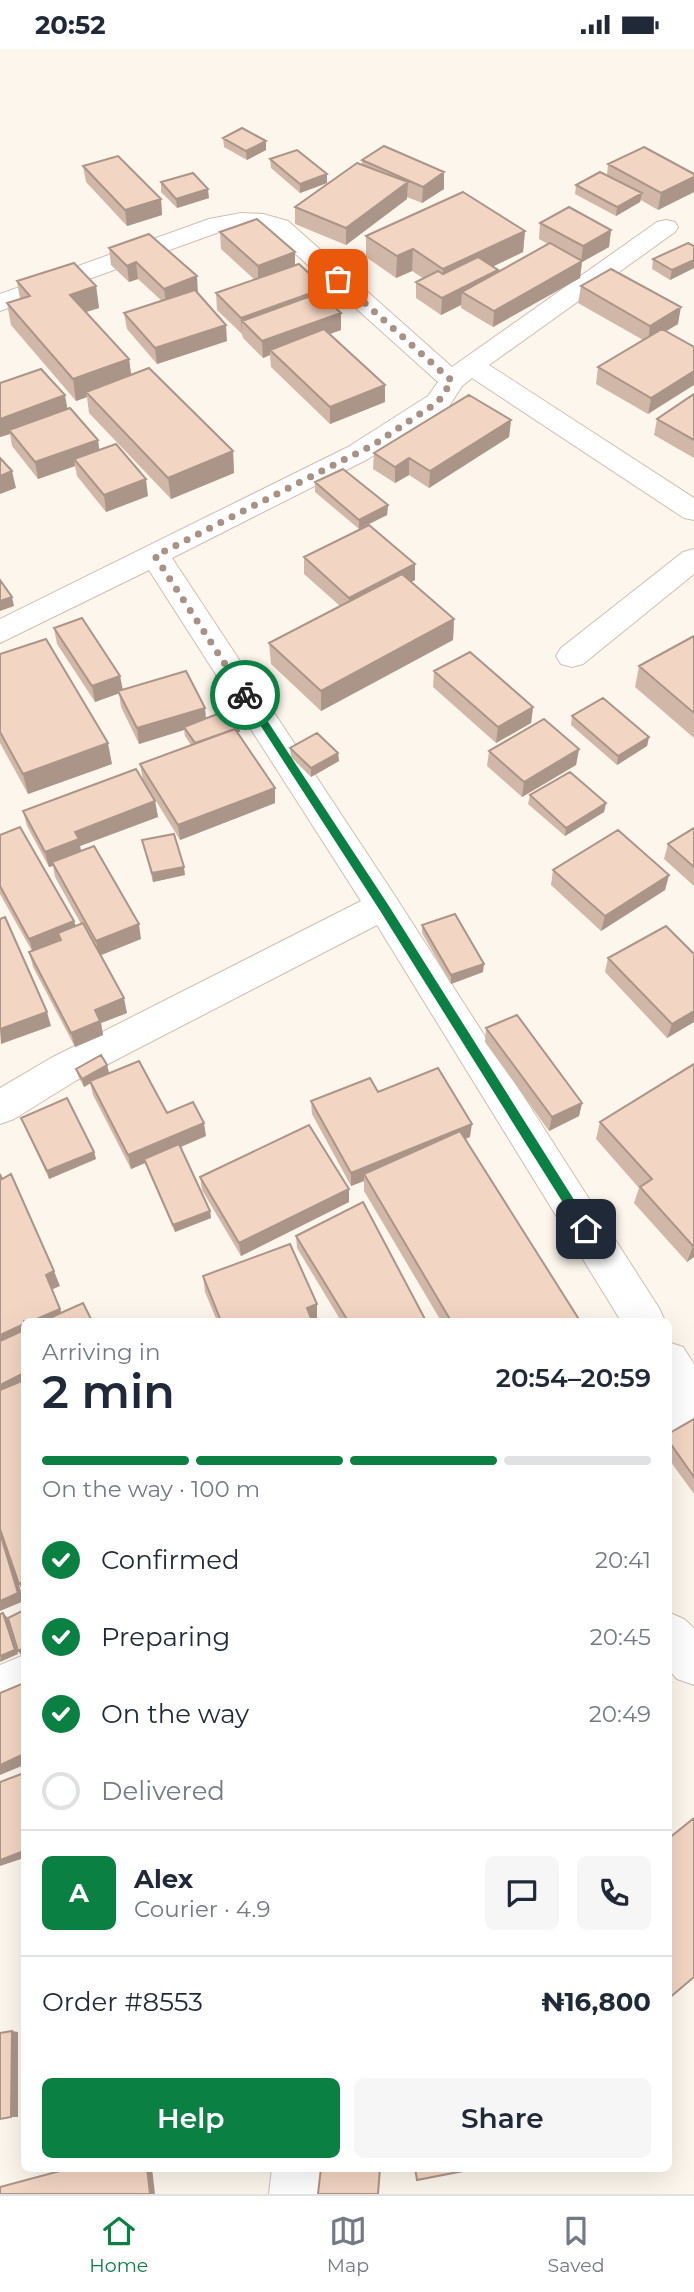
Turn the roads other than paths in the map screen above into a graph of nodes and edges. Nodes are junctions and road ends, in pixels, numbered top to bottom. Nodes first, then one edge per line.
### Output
1 (666, 227) dead end
2 (0, 303) edge
3 (462, 373) junction
4 (694, 511) edge
5 (155, 556) junction
6 (694, 559) edge
7 (0, 632) edge
8 (572, 656) dead end
9 (383, 906) junction
10 (0, 1108) edge
11 (642, 1318) edge
12 (672, 1367) edge
13 (694, 1401) edge
14 (694, 1409) edge
15 (672, 1431) edge
16 (672, 1639) edge
17 (694, 1662) edge
18 (21, 1680) edge
19 (0, 1689) edge
20 (299, 2172) edge
21 (297, 2194) edge

1 - 3 street
2 - 3 street
3 - 4 street
3 - 5 street
5 - 7 street
5 - 9 street
6 - 8 street
9 - 10 street
9 - 11 street
12 - 13 street
14 - 15 street
16 - 17 street
18 - 19 street
20 - 21 street

